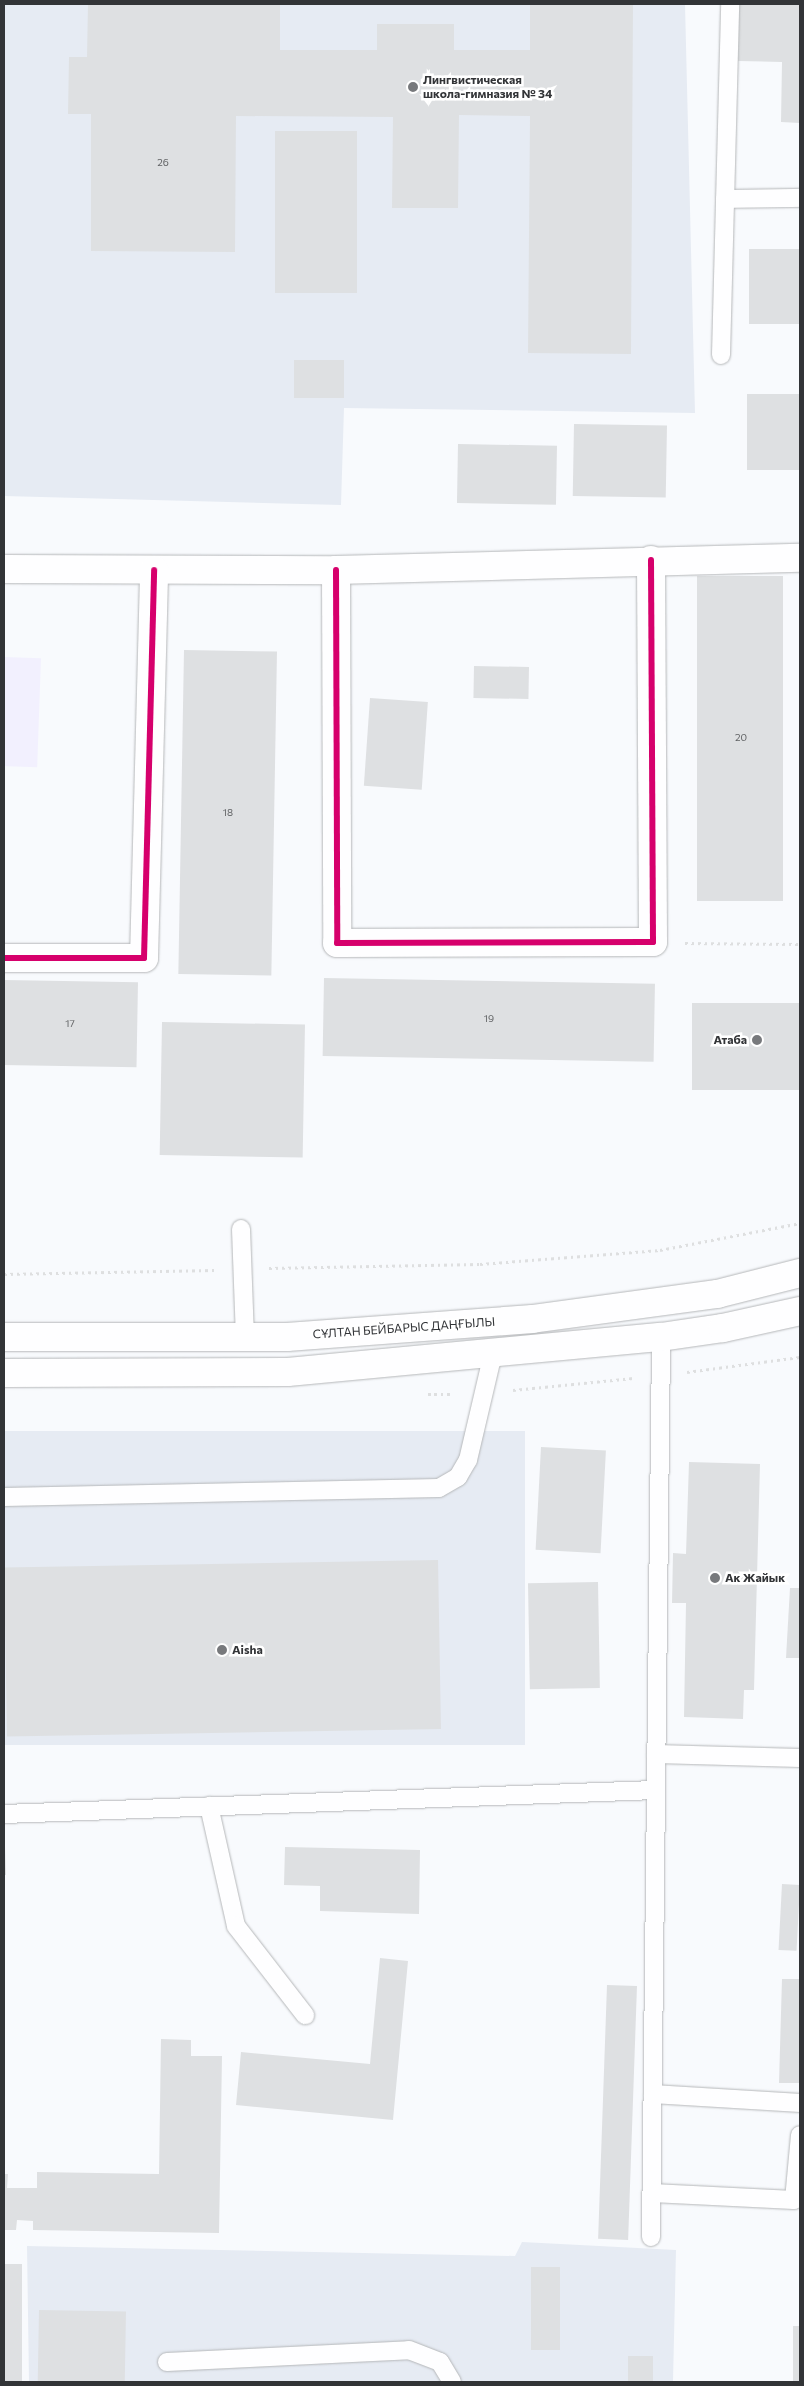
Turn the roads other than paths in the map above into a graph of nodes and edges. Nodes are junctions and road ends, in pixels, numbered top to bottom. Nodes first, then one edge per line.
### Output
1 (730, 4) edge
2 (800, 198) edge
3 (724, 199) junction
4 (721, 355) dead end
5 (800, 558) edge
6 (651, 560) junction
7 (4, 569) edge
8 (154, 570) junction
9 (336, 570) junction
10 (4, 958) edge
11 (241, 1228) dead end
12 (800, 1273) edge
13 (800, 1311) edge
14 (245, 1336) junction
15 (661, 1336) junction
16 (4, 1338) edge
17 (493, 1353) junction
18 (4, 1373) edge
19 (4, 1497) edge
20 (656, 1754) junction
21 (800, 1758) edge
22 (656, 1790) junction
23 (209, 1806) junction
24 (4, 1814) edge
25 (305, 2015) dead end
26 (653, 2094) junction
27 (800, 2103) edge
28 (800, 2135) edge
29 (652, 2193) junction
30 (652, 2237) dead end
31 (167, 2362) dead end
32 (452, 2382) edge

1 - 3 lane
2 - 3 lane
3 - 4 lane
5 - 6 street
6 - 9 street
6 - 9 street
7 - 8 street
8 - 9 street
8 - 10 street
11 - 14 lane
12 - 14 street, СҰЛТАН БЕЙБАРЫС ДАҢҒЫЛЫ
13 - 15 street
14 - 16 street, СҰЛТАН БЕЙБАРЫС ДАҢҒЫЛЫ
15 - 17 street
15 - 20 lane
17 - 18 street
17 - 19 lane
20 - 21 lane
20 - 22 lane
22 - 23 lane
22 - 26 lane
23 - 24 lane
23 - 25 lane
26 - 27 lane
26 - 29 lane
28 - 29 lane
29 - 30 lane
31 - 32 lane

